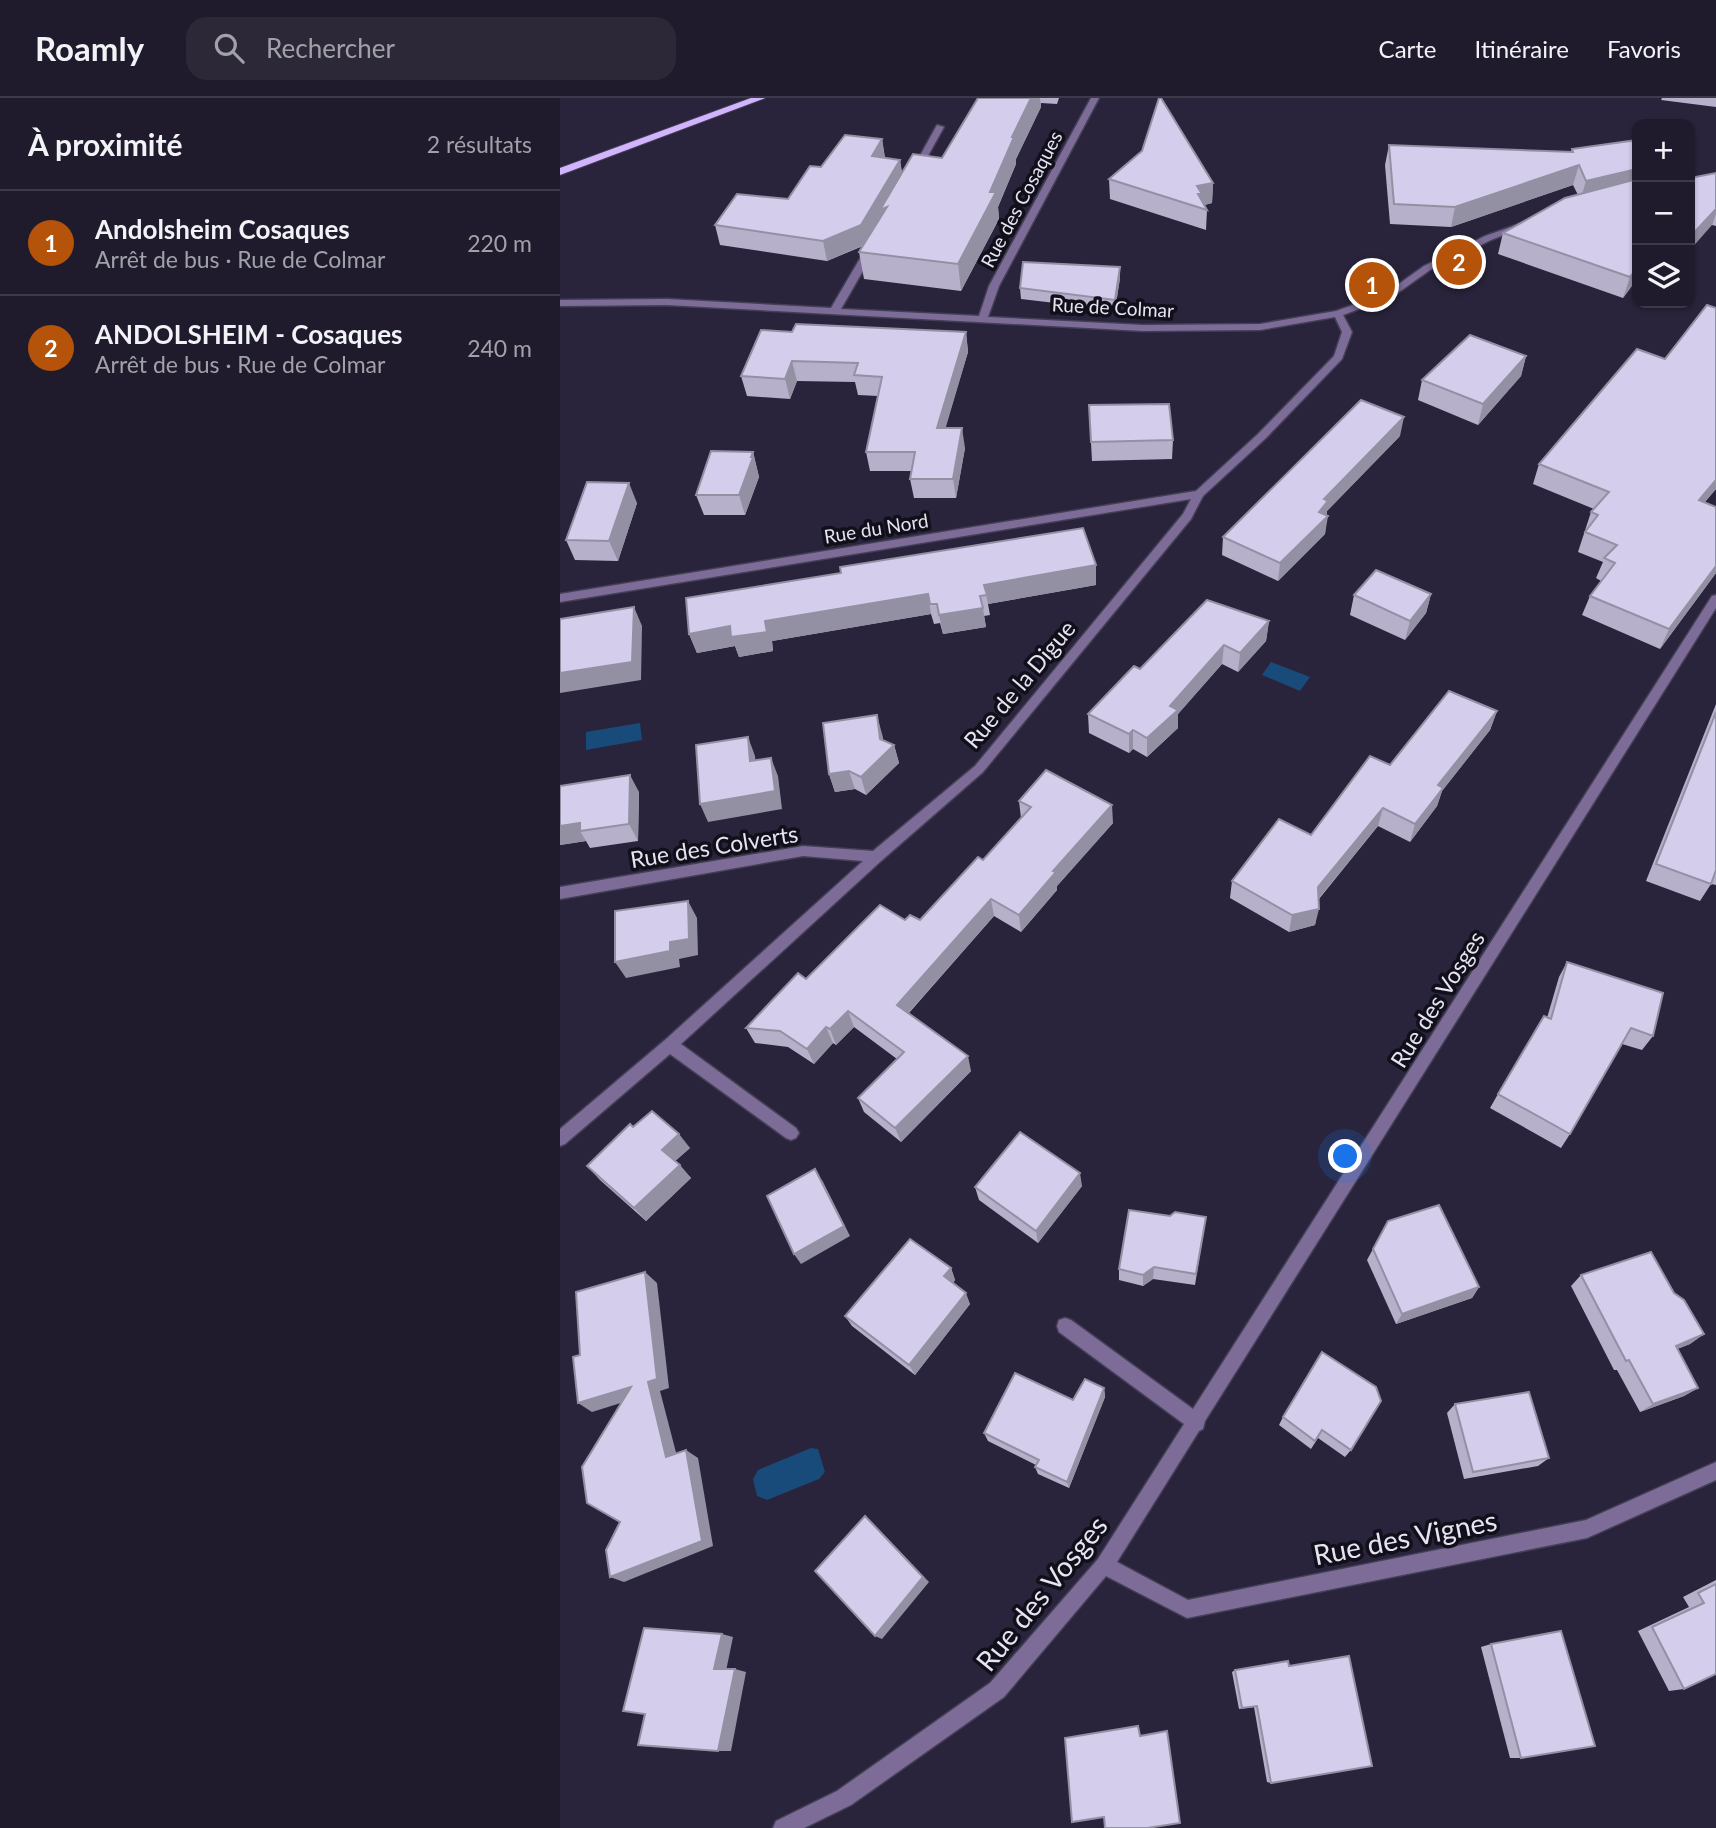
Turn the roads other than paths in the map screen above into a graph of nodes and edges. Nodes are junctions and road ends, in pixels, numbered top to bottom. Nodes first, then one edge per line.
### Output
1 (760, 98) edge
2 (1095, 98) edge
3 (940, 127) dead end
4 (560, 172) edge
5 (907, 184) edge
6 (1534, 222) edge
7 (875, 241) edge
8 (560, 303) edge
9 (835, 310) junction
10 (1338, 314) junction
11 (983, 318) junction
12 (1199, 494) junction
13 (560, 598) edge
14 (1716, 599) edge
15 (876, 857) junction
16 (560, 893) edge
17 (670, 1045) junction
18 (791, 1133) dead end
19 (560, 1139) edge
20 (1065, 1326) dead end
21 (1197, 1423) junction
22 (1716, 1471) edge
23 (1104, 1565) junction
24 (783, 1828) edge

1 - 4 main road
2 - 11 street, Rue des Cosaques
3 - 5 street
6 - 10 street, Rue de Colmar
7 - 9 street
8 - 9 street, Rue de Colmar
9 - 11 street, Rue de Colmar
10 - 11 street, Rue de Colmar
10 - 12 street, Rue de la Digue
12 - 13 street, Rue du Nord
12 - 15 street, Rue de la Digue
14 - 21 street, Rue des Vosges
15 - 16 street, Rue des Colverts
15 - 17 street, Rue de la Digue
17 - 18 street
17 - 19 street, Rue de la Digue
20 - 21 street
21 - 23 street, Rue des Vosges
22 - 23 street, Rue des Vignes
23 - 24 street, Rue des Vosges

